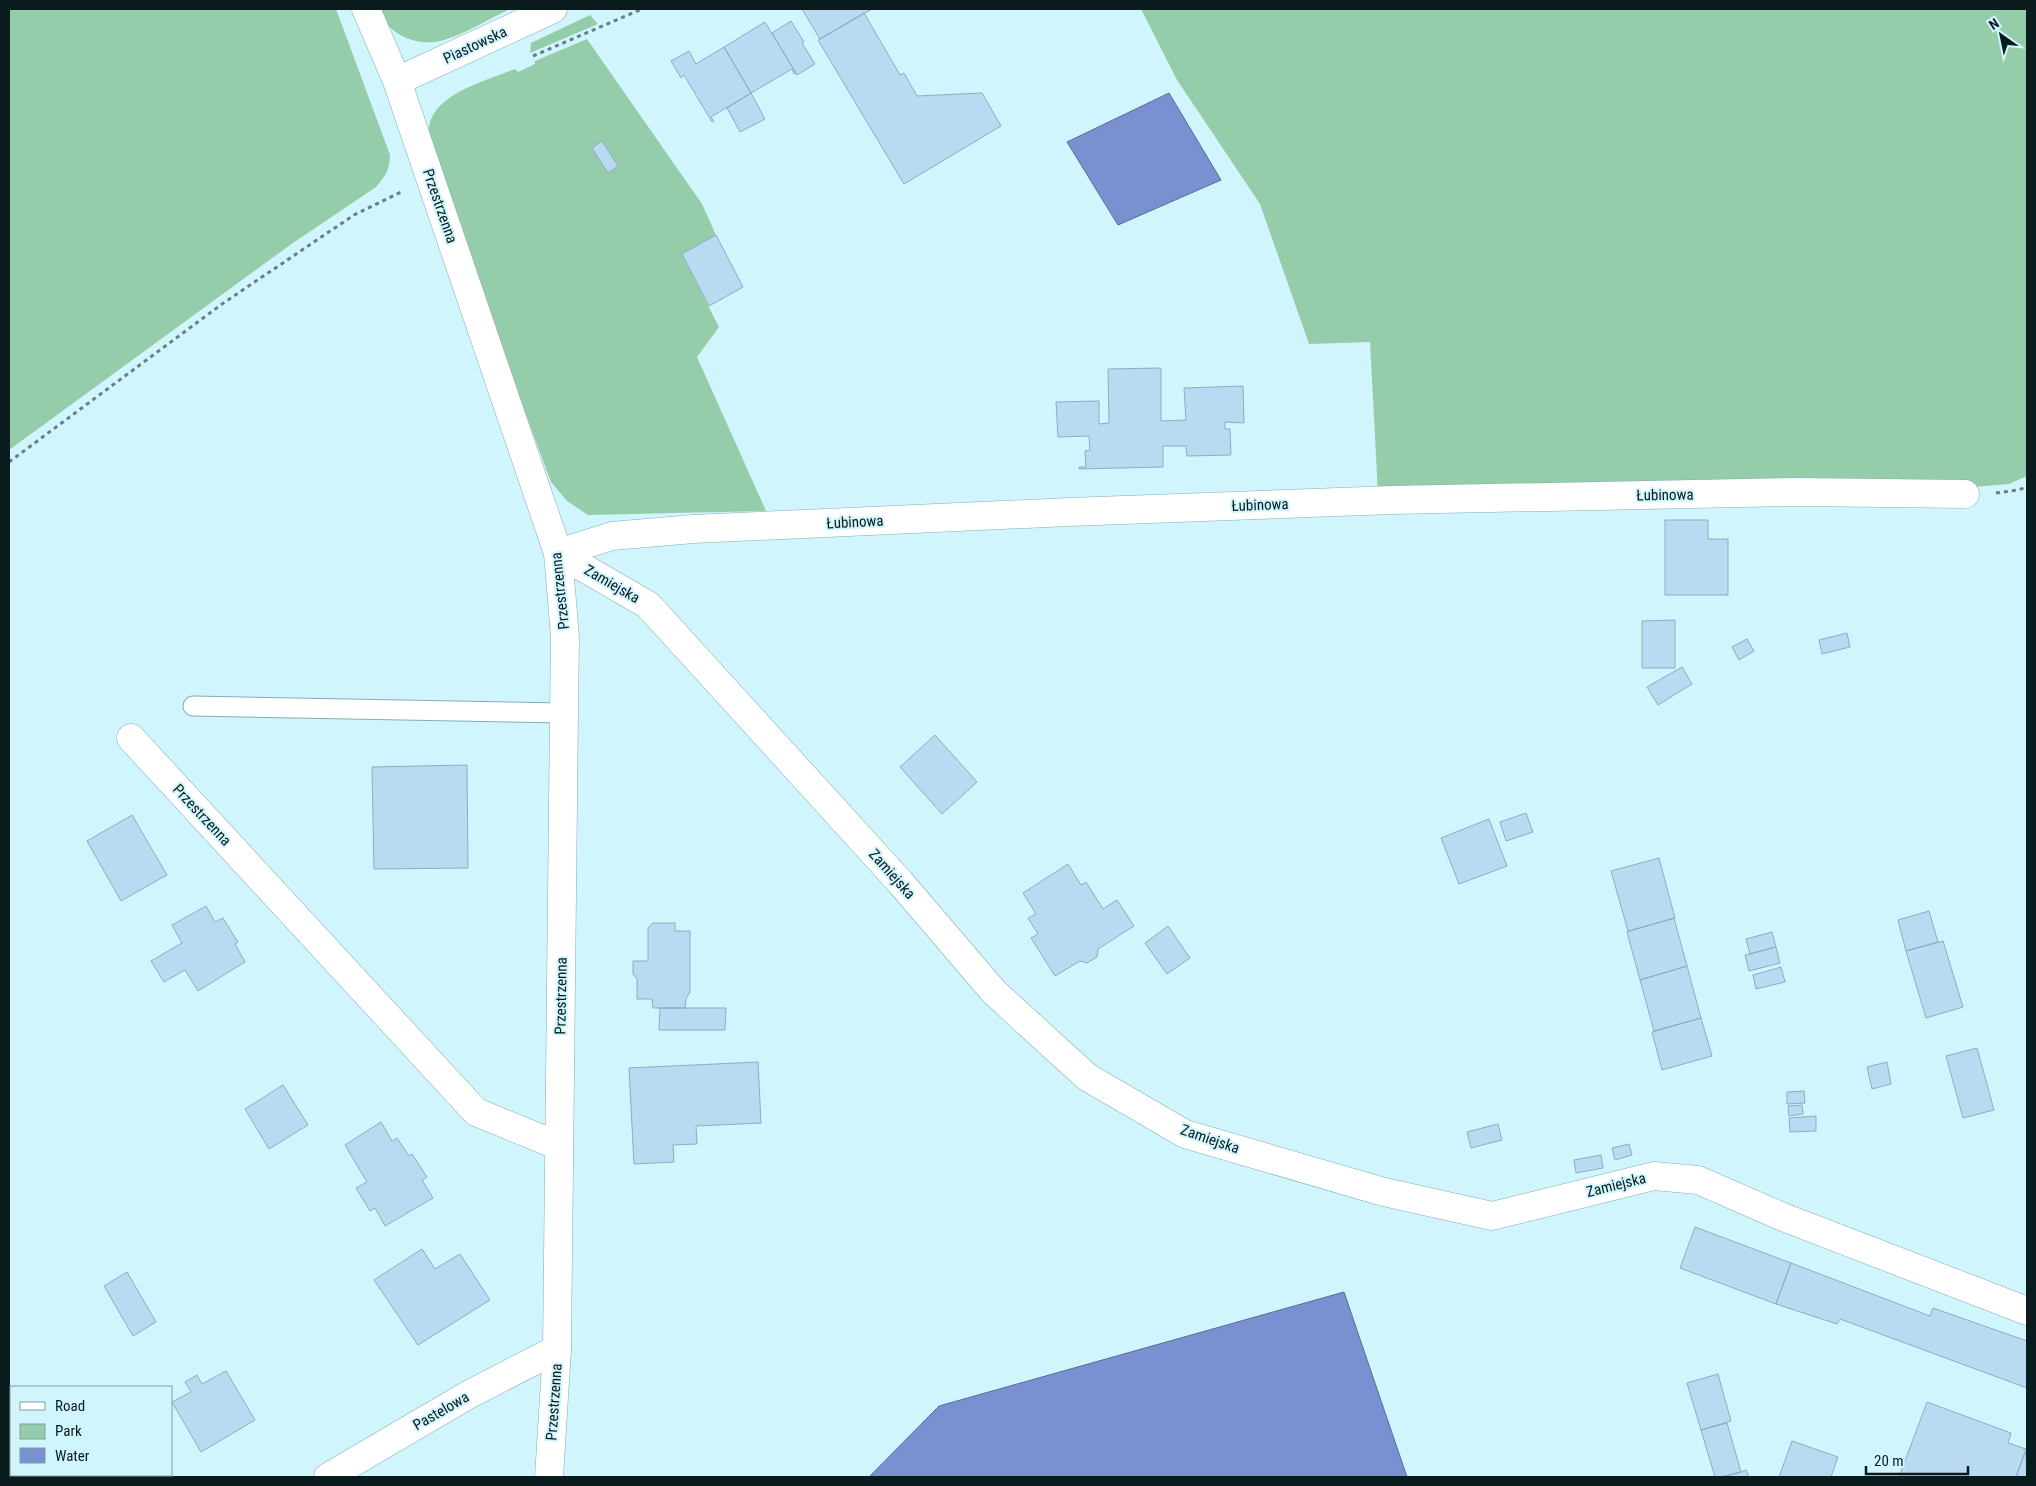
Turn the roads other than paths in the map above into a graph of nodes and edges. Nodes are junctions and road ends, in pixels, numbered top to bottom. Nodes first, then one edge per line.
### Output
1 (366, 9) edge
2 (552, 9) edge
3 (397, 81) junction
4 (1965, 494) dead end
5 (558, 553) junction
6 (193, 706) dead end
7 (564, 713) junction
8 (132, 738) dead end
9 (559, 1146) junction
10 (2027, 1311) edge
11 (557, 1349) junction
12 (328, 1477) edge
13 (549, 1477) edge

1 - 3 street, Przestrzenna
2 - 3 street, Piastowska
3 - 5 street, Przestrzenna
4 - 5 street, Łubinowa
5 - 7 street, Przestrzenna
5 - 10 street, Zamiejska
6 - 7 lane
7 - 9 street, Przestrzenna
8 - 9 street, Przestrzenna
9 - 11 street, Przestrzenna
11 - 12 street, Pastelowa
11 - 13 street, Przestrzenna

